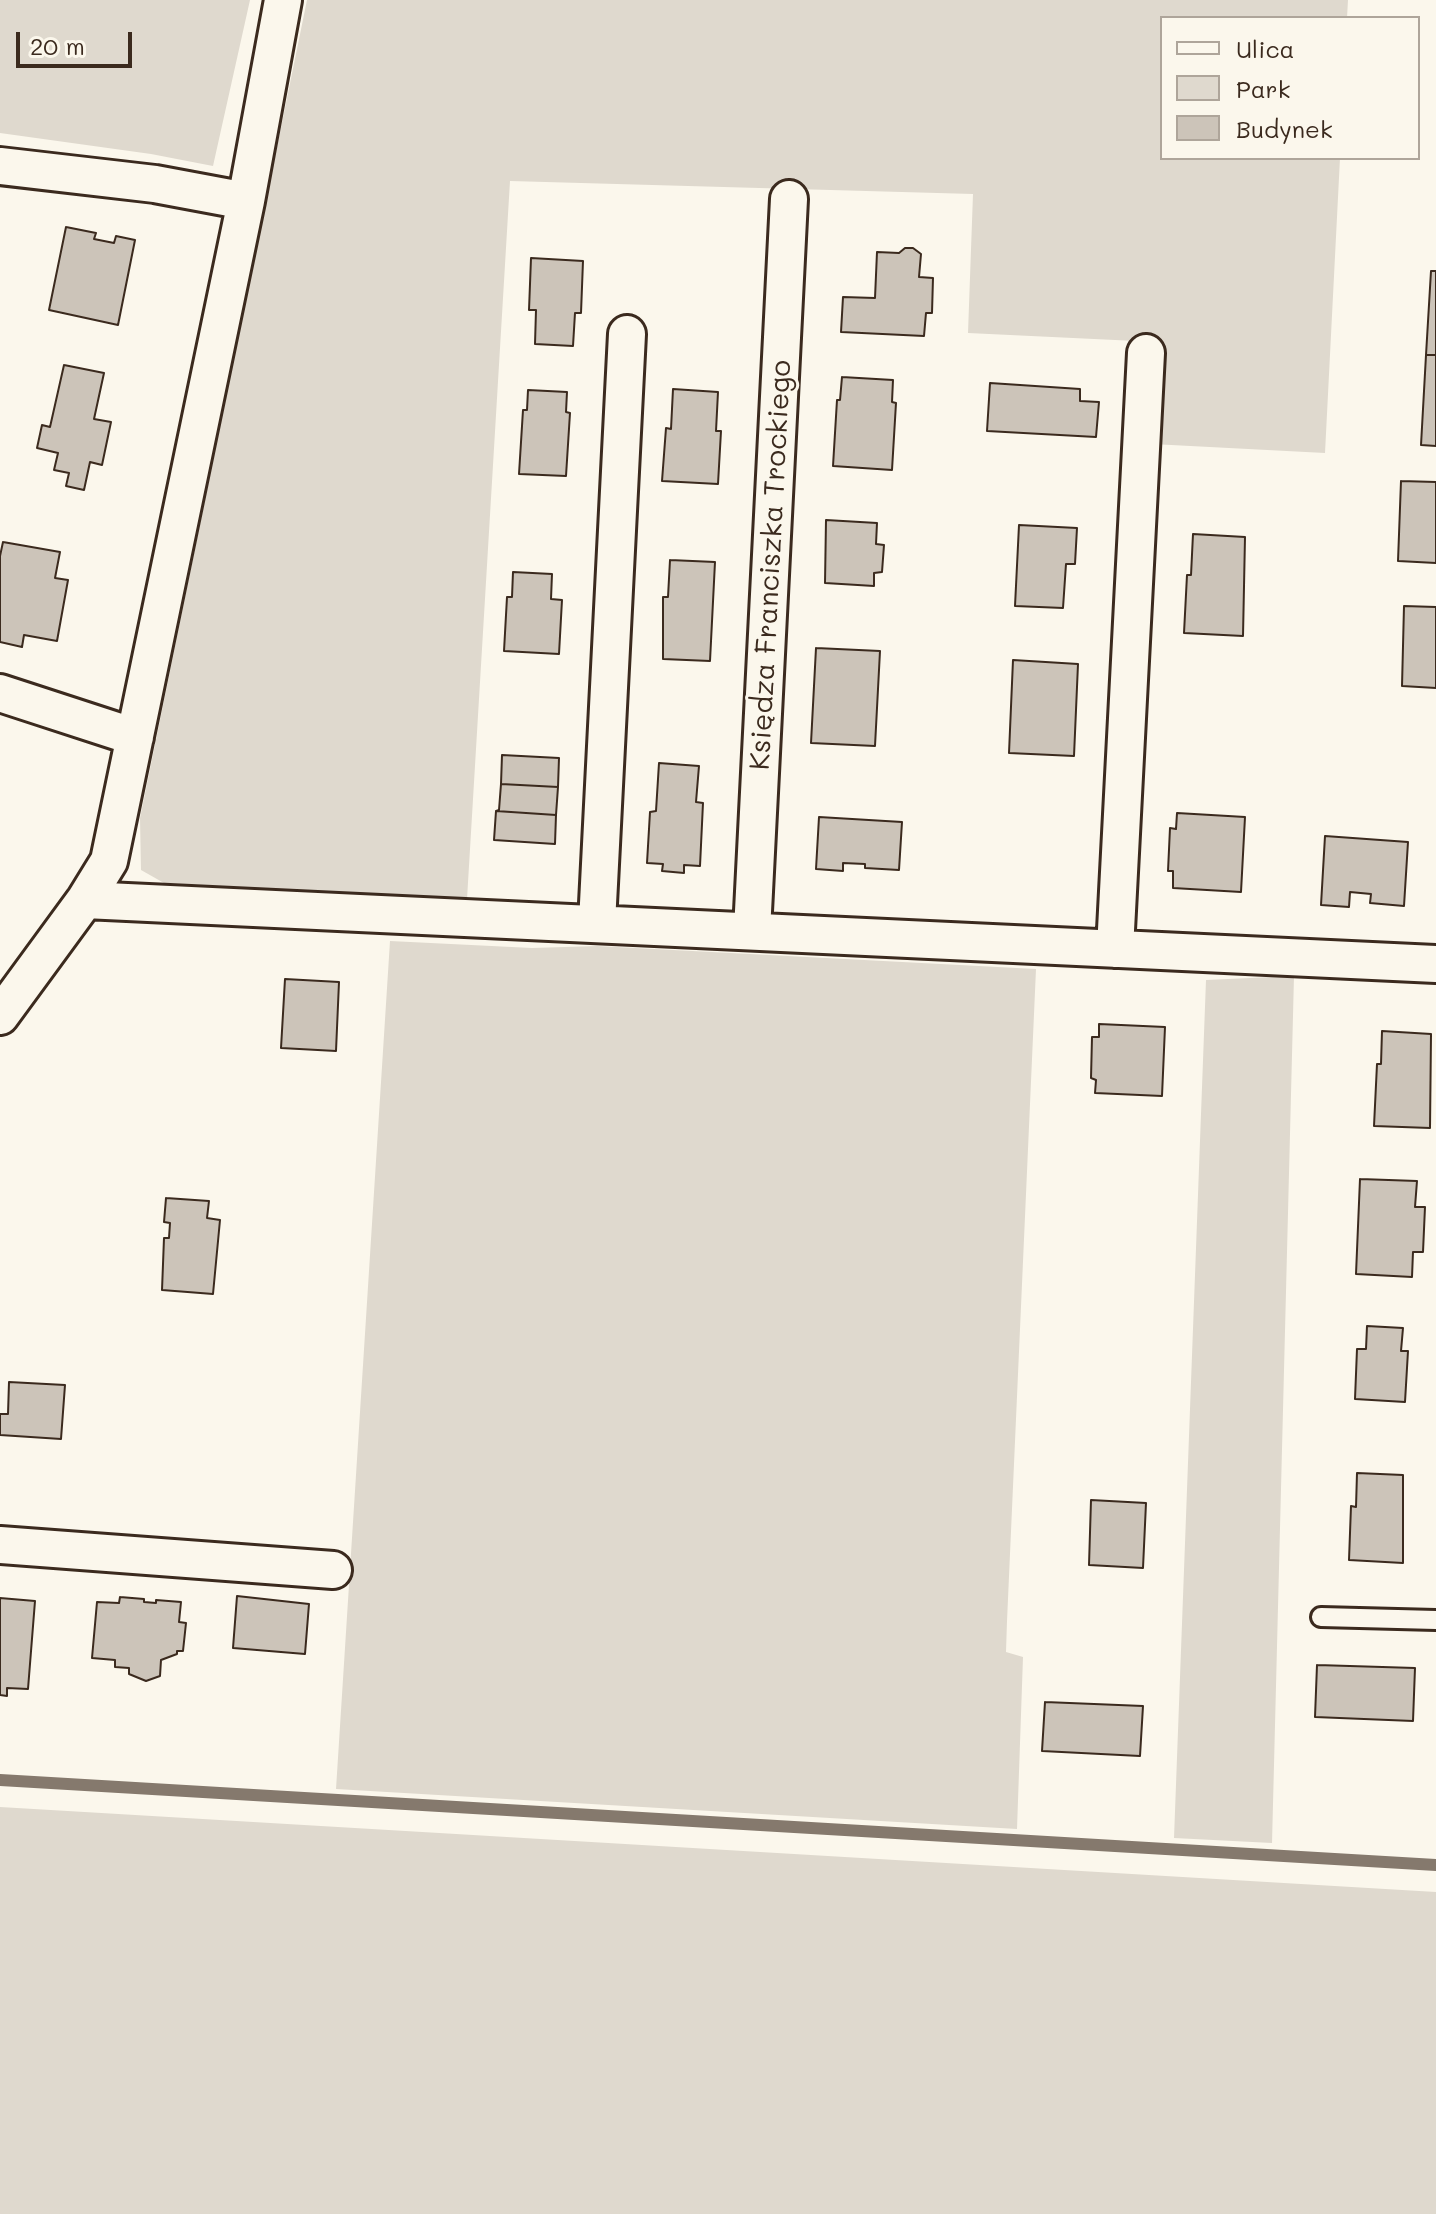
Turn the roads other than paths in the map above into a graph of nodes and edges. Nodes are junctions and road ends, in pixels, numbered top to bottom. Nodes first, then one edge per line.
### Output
1 (283, 0) edge
2 (0, 166) edge
3 (789, 199) dead end
4 (246, 201) junction
5 (627, 334) dead end
6 (1146, 353) dead end
7 (0, 693) edge
8 (135, 737) junction
9 (85, 900) junction
10 (597, 923) junction
11 (752, 931) junction
12 (1115, 949) junction
13 (1436, 964) edge
14 (0, 1016) edge
15 (0, 1545) edge
16 (333, 1570) dead end
17 (1321, 1617) dead end
18 (1436, 1620) edge

1 - 4 street
2 - 4 street
3 - 11 street, Księdza Franciszka Trockiego
4 - 8 street
5 - 10 street
6 - 12 street
7 - 8 street
8 - 9 street
9 - 10 street
9 - 14 street
10 - 11 street
11 - 12 street
12 - 13 street
15 - 16 street
17 - 18 lane

